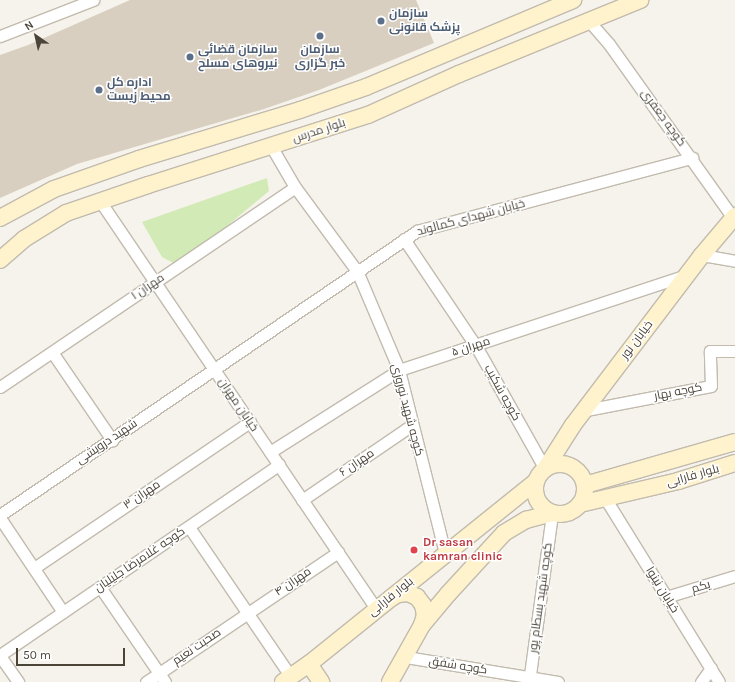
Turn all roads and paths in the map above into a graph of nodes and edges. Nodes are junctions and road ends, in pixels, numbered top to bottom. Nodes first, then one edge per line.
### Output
1 (93, 0) edge
2 (572, 0) edge
3 (640, 0) edge
4 (589, 21) junction
5 (0, 36) edge
6 (270, 146) junction
7 (692, 158) junction
8 (295, 187) junction
9 (100, 201) junction
10 (734, 217) edge
11 (0, 218) edge
12 (404, 239) junction
13 (702, 255) junction
14 (0, 260) edge
15 (735, 261) edge
16 (357, 271) junction
17 (687, 275) junction
18 (155, 282) junction
19 (476, 346) junction
20 (735, 351) edge
21 (52, 352) junction
22 (215, 370) junction
23 (399, 370) junction
24 (0, 386) edge
25 (586, 410) junction
26 (250, 422) junction
27 (412, 426) junction
28 (112, 440) junction
29 (735, 442) edge
30 (270, 452) junction
31 (672, 460) junction
32 (735, 463) edge
33 (279, 466) junction
34 (545, 469) junction
35 (678, 480) junction
36 (535, 482) junction
37 (584, 485) junction
38 (605, 498) junction
39 (302, 500) junction
40 (580, 504) junction
41 (552, 513) junction
42 (0, 515) edge
43 (0, 518) edge
44 (189, 527) junction
45 (338, 552) junction
46 (444, 553) junction
47 (34, 568) junction
48 (735, 576) edge
49 (100, 587) junction
50 (666, 597) junction
51 (390, 598) junction
52 (376, 609) junction
53 (63, 612) junction
54 (248, 613) junction
55 (422, 625) junction
56 (0, 655) edge
57 (406, 657) junction
58 (309, 664) junction
59 (711, 668) junction
60 (162, 678) edge
61 (287, 679) edge
62 (529, 680) edge
63 (18, 682) edge
64 (146, 682) edge
65 (321, 682) edge
66 (390, 682) edge
67 (558, 682) edge
68 (701, 682) edge
69 (719, 682) edge

1 - 5 street
2 - 4 street
2 - 11 street
3 - 4 street, بلوار مدرس
4 - 6 street, بلوار مدرس
4 - 7 street, کوچه جعفری
6 - 8 street, کوچه شهید نوروزی
6 - 9 street, بلوار مدرس
7 - 10 street, کوچه جعفری
7 - 12 street, خیابان شهدای کمالوند
8 - 16 street, کوچه شهید نوروزی
8 - 18 street, مهران ۱
9 - 14 street, بلوار مدرس
9 - 18 street, خیابان مهران
10 - 13 street, خیابان نور
12 - 16 street, خیابان شهدای کمالوند
12 - 19 street, کوچه شکیب
13 - 15 street
13 - 17 street, خیابان نور
16 - 22 street, خیابان شهدای کمالوند
16 - 23 street, کوچه شهید نوروزی
17 - 19 street, مهران ۵
17 - 25 street, خیابان نور
18 - 21 street, مهران ۱
18 - 22 street, خیابان مهران
19 - 23 street, مهران ۵
19 - 34 street, کوچه شکیب
20 - 25 street, کوچه بهار
21 - 24 street, مهران ۱
21 - 28 street
22 - 26 street, خیابان مهران
22 - 28 street, شهید درویشی
23 - 27 street, کوچه شهید نوروزی
23 - 30 street, مهران ۵
25 - 34 street, خیابان نور
26 - 30 street, خیابان مهران
26 - 47 street, مهران ۳
27 - 39 street, مهران ۶
27 - 46 street, کوچه شهید نوروزی
28 - 42 street, شهید درویشی
29 - 31 street, بلوار فارابی
30 - 33 street, خیابان مهران
31 - 35 street
31 - 37 street, بلوار فارابی
32 - 35 street, بلوار فارابی
33 - 39 street, خیابان مهران
33 - 44 street, کوچه غلامرضا جلیلیان
34 - 36 street
34 - 37 street
35 - 38 street, بلوار فارابی
36 - 41 street
36 - 46 street, بلوار فارابی
37 - 40 street
38 - 40 street, بلوار فارابی
38 - 50 street, خیابان نینوا
39 - 45 street, خیابان مهران
40 - 41 street
41 - 55 street
41 - 62 street, کوچه شهید بسطام پور
43 - 47 street
44 - 49 street, کوچه غلامرضا جلیلیان
44 - 54 street
45 - 52 street, خیابان مهران
45 - 54 street, مهران ۴
46 - 51 street, بلوار فارابی
47 - 53 street
48 - 50 street, یکم
49 - 53 street, کوچه غلامرضا جلیلیان
49 - 60 street
50 - 59 street, خیابان نینوا
51 - 52 street, بلوار فارابی
51 - 55 street
52 - 58 street, بلوار فارابی
53 - 56 street, کوچه غلامرضا جلیلیان
54 - 60 street, صحبت نعیم
54 - 61 street
55 - 57 street
56 - 63 street
57 - 62 street, کوچه شفق
57 - 66 street
58 - 61 street, بلوار فارابی
58 - 65 street
59 - 68 street
59 - 69 street, خیابان نینوا
60 - 64 street, صحبت نعیم
62 - 67 street, کوچه شفق

